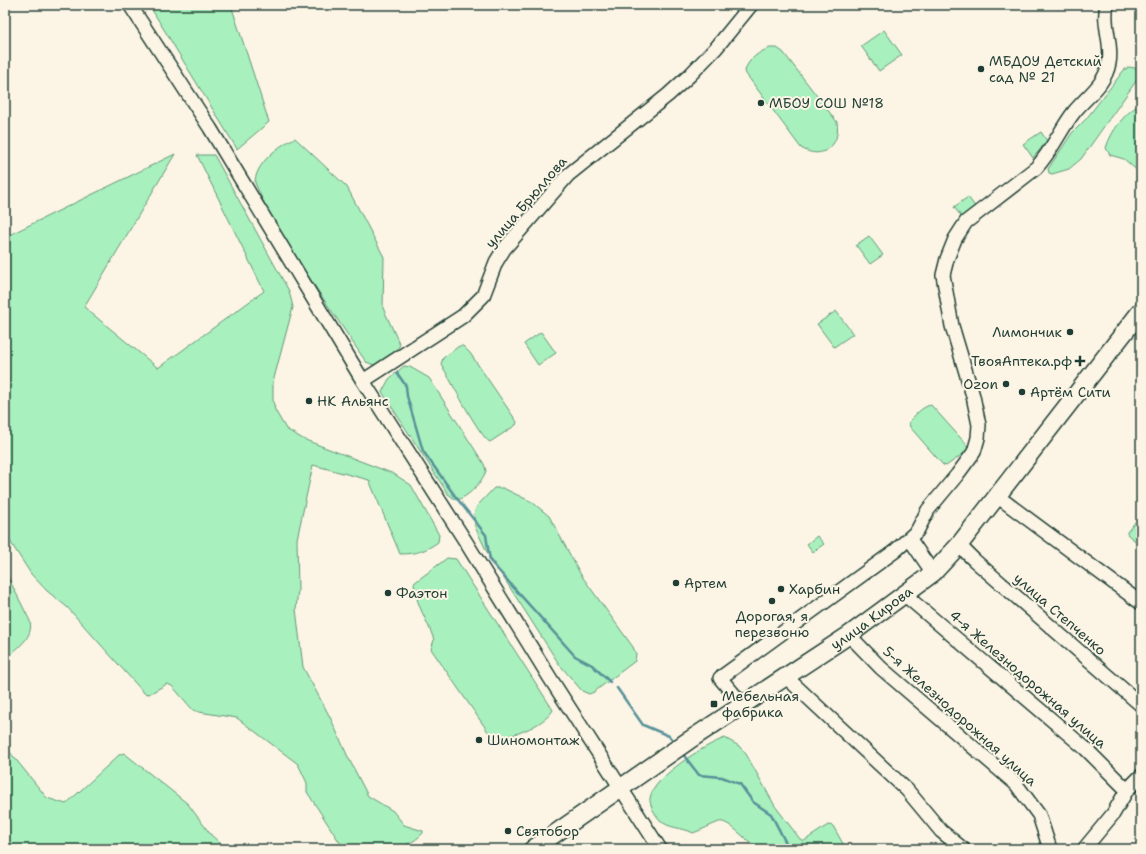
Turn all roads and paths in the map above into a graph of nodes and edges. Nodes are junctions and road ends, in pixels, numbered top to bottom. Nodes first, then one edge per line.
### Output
1 (130, 5) edge
2 (751, 5) edge
3 (1107, 5) edge
4 (1140, 314) edge
5 (363, 381) junction
6 (997, 496) junction
7 (909, 538) junction
8 (959, 545) junction
9 (933, 573) junction
10 (905, 594) junction
11 (1141, 603) edge
12 (849, 635) junction
13 (786, 677) junction
14 (742, 704) junction
15 (1141, 705) edge
16 (1141, 776) edge
17 (621, 788) junction
18 (1128, 790) junction
19 (533, 849) edge
20 (660, 849) edge
21 (963, 849) edge
22 (1050, 849) edge
23 (1084, 849) edge

1 - 5 street
2 - 5 street, улица Брюллова
3 - 7 street
4 - 6 main road, улица Кирова
5 - 17 street
6 - 8 main road, улица Кирова
6 - 11 street
7 - 9 street
7 - 14 street
8 - 9 main road, улица Кирова
8 - 15 street, улица Степченко
9 - 10 main road, улица Кирова
10 - 12 main road, улица Кирова
10 - 18 street, 4-я Железнодорожная улица
12 - 13 main road, улица Кирова
12 - 22 street, 5-я Железнодорожная улица
13 - 14 main road, улица Кирова
13 - 21 street
14 - 17 main road, улица Кирова
16 - 18 street
17 - 19 main road, улица Кирова
17 - 20 street
18 - 23 street

